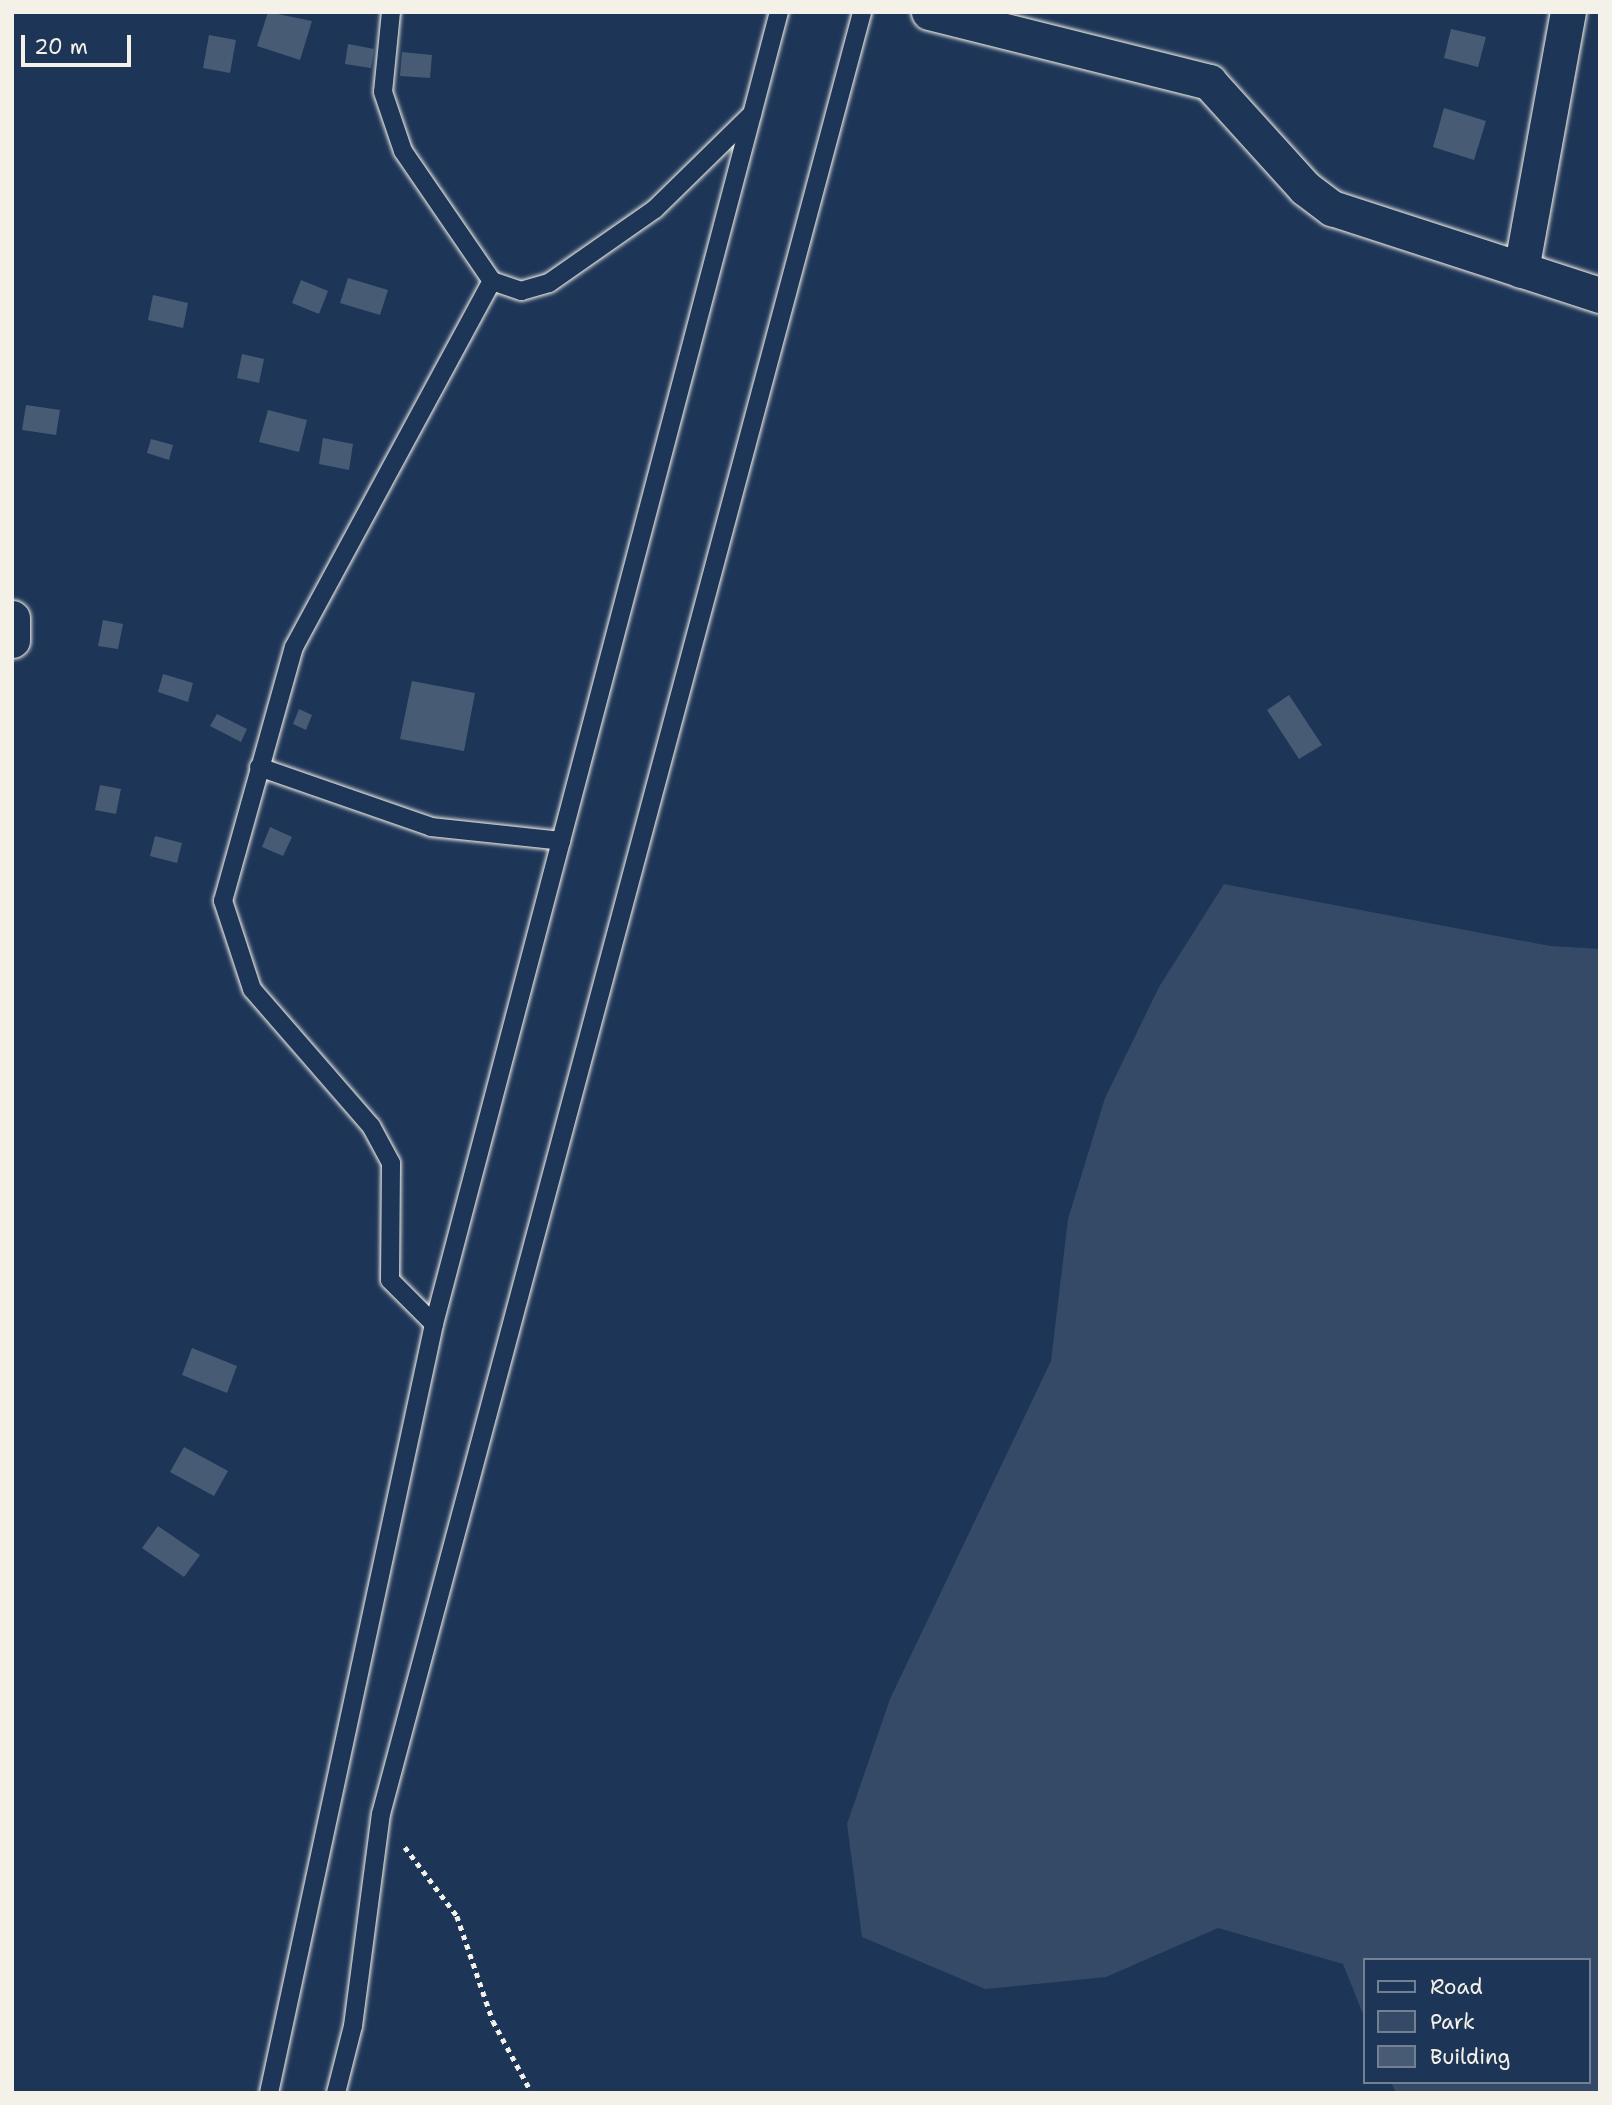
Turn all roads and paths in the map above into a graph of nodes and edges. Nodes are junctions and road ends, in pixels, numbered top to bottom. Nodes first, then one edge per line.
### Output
1 (391, 12) edge
2 (779, 12) edge
3 (862, 12) edge
4 (929, 12) edge
5 (1568, 12) edge
6 (752, 114) junction
7 (1521, 270) junction
8 (492, 281) junction
9 (1600, 295) edge
10 (12, 618) edge
11 (12, 640) edge
12 (259, 767) junction
13 (561, 841) junction
14 (434, 1324) junction
15 (381, 1814) junction
16 (269, 2093) edge
17 (336, 2093) edge
18 (532, 2093) edge

1 - 8 lane
2 - 6 lane
3 - 15 lane
4 - 7 street
5 - 7 street
6 - 8 lane
6 - 13 lane
7 - 9 street
8 - 12 lane
10 - 11 street
12 - 13 lane
12 - 14 lane
13 - 14 lane
14 - 16 lane
15 - 17 lane
15 - 18 path

